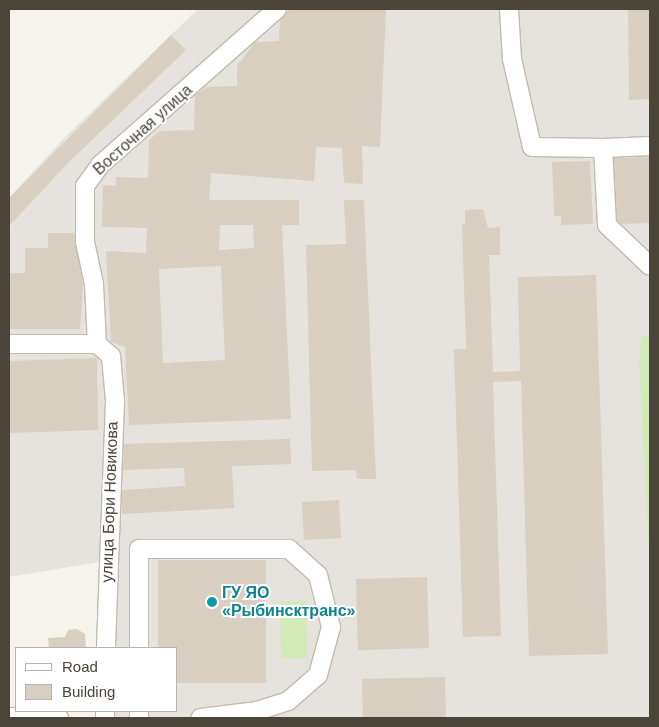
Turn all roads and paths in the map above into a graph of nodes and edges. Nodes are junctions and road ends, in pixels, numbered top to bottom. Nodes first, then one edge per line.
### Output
1 (277, 9) edge
2 (509, 9) edge
3 (650, 146) edge
4 (603, 148) junction
5 (650, 266) edge
6 (9, 344) edge
7 (104, 350) junction
8 (106, 647) edge
9 (139, 647) edge
10 (9, 717) edge
11 (58, 718) edge
12 (200, 718) edge

1 - 7 street, Восточная улица
2 - 4 street
3 - 4 street
4 - 5 street
6 - 7 street
7 - 8 street, улица Бори Новикова
9 - 12 street
10 - 11 street

